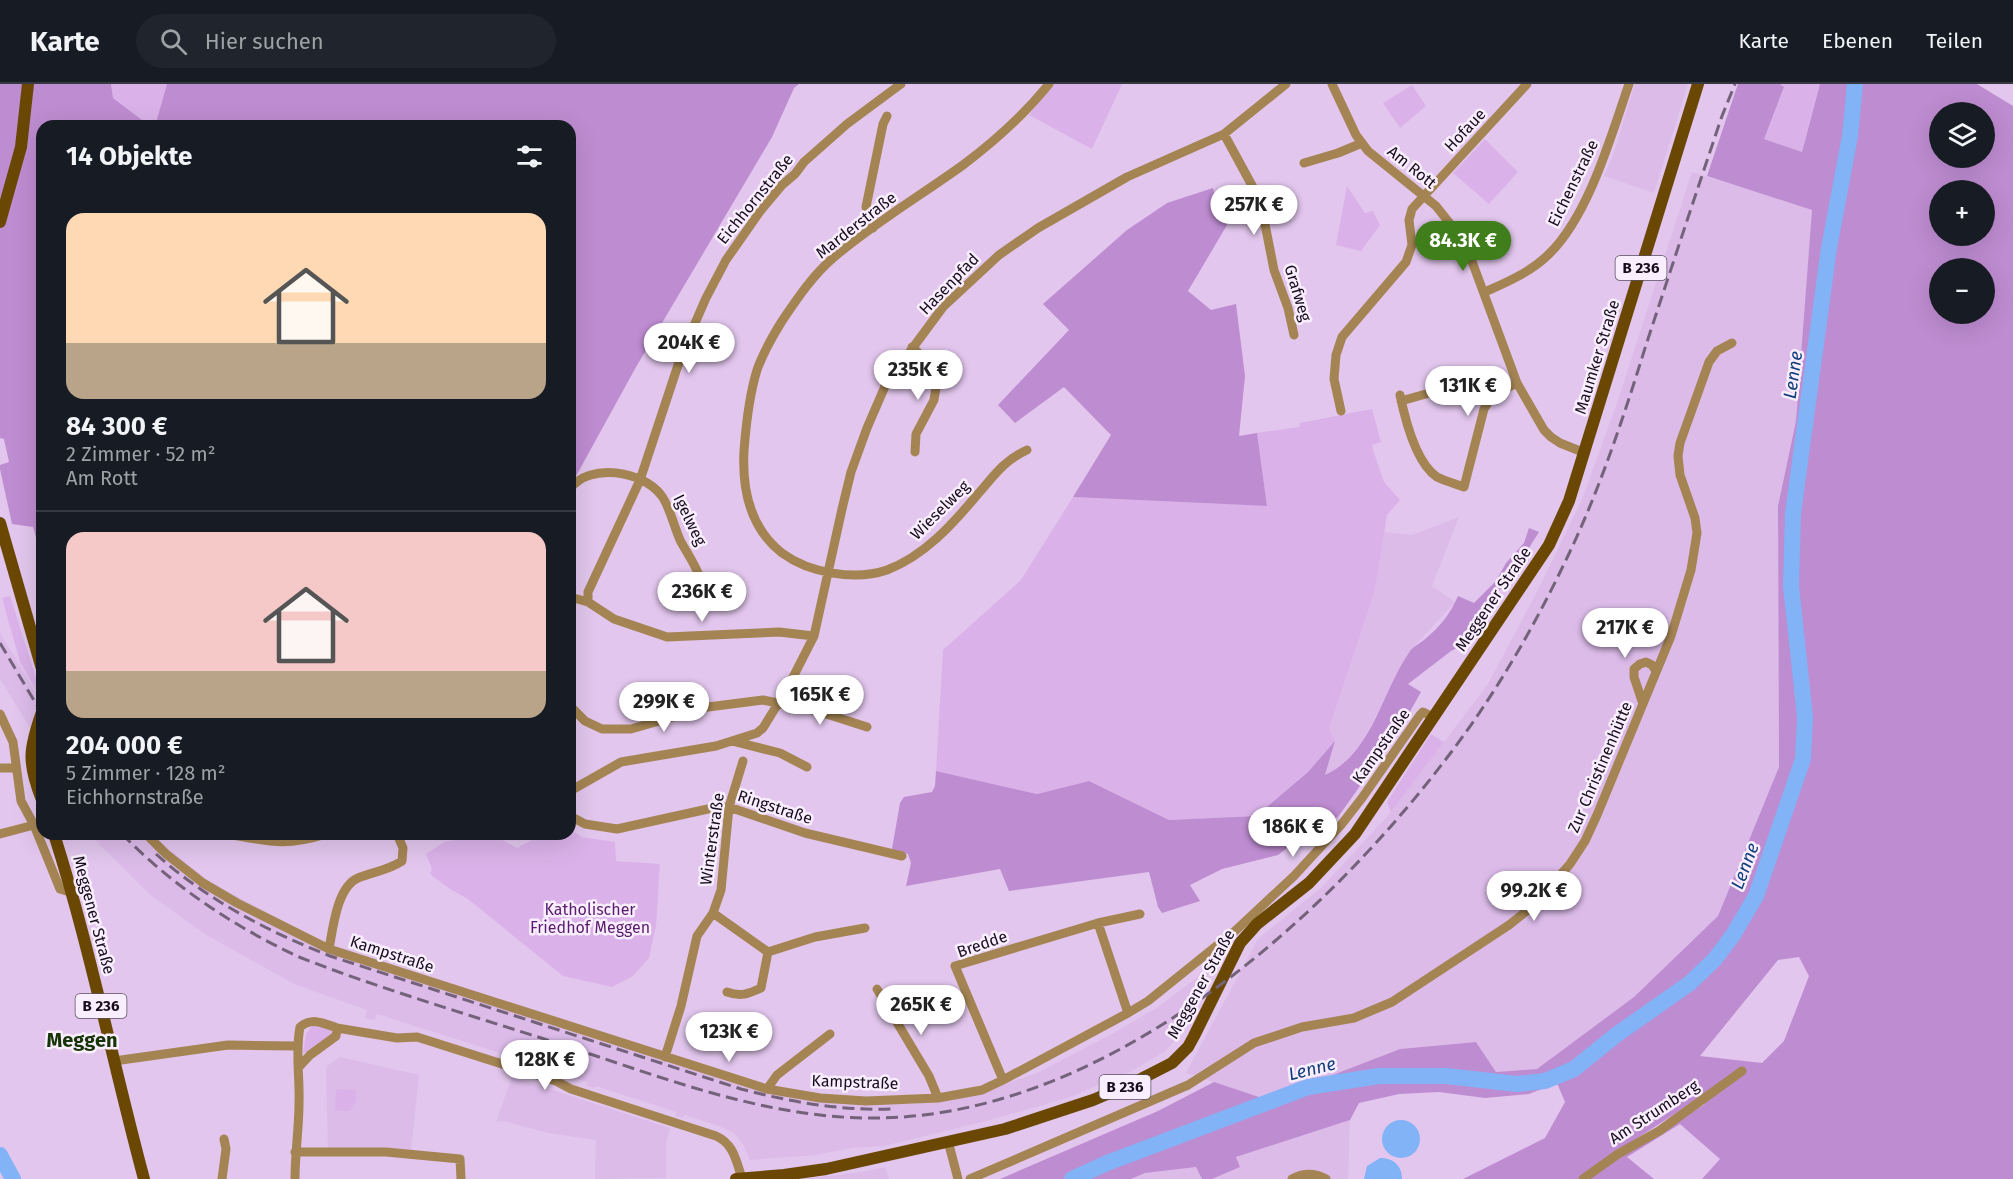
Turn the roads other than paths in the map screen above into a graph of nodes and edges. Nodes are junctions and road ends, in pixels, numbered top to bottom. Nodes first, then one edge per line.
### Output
1 (28, 84) edge
2 (902, 84) edge
3 (1049, 84) edge
4 (1286, 84) edge
5 (1332, 84) edge
6 (1527, 84) edge
7 (1629, 84) edge
8 (1698, 84) edge
9 (887, 116) dead end
10 (1224, 134) junction
11 (1362, 143) junction
12 (1304, 163) dead end
13 (1424, 196) junction
14 (1, 217) edge
15 (873, 228) junction
16 (1485, 292) junction
17 (1294, 335) dead end
18 (1732, 343) dead end
19 (912, 347) junction
20 (1517, 383) junction
21 (1440, 390) dead end
22 (1341, 411) dead end
23 (1027, 450) dead end
24 (915, 452) dead end
25 (1585, 453) junction
26 (640, 480) junction
27 (576, 482) edge
28 (1569, 501) joint
29 (0, 523) edge
30 (828, 571) junction
31 (702, 583) dead end
32 (576, 599) edge
33 (588, 602) junction
34 (814, 636) junction
35 (36, 648) edge
36 (1656, 671) junction
37 (778, 704) junction
38 (1643, 704) junction
39 (576, 712) edge
40 (0, 714) edge
41 (1433, 717) junction
42 (867, 727) dead end
43 (36, 729) edge
44 (732, 741) junction
45 (743, 761) dead end
46 (807, 767) dead end
47 (0, 768) edge
48 (15, 768) junction
49 (36, 781) edge
50 (576, 787) edge
51 (729, 807) junction
52 (576, 819) edge
53 (33, 825) junction
54 (36, 832) edge
55 (0, 834) edge
56 (39, 840) edge
57 (56, 840) edge
58 (152, 840) edge
59 (261, 840) edge
60 (306, 840) edge
61 (400, 840) edge
62 (902, 856) dead end
63 (73, 893) junction
64 (712, 913) junction
65 (1140, 914) dead end
66 (1098, 923) junction
67 (865, 928) dead end
68 (329, 949) junction
69 (768, 952) junction
70 (877, 989) dead end
71 (727, 992) dead end
72 (1128, 1013) junction
73 (337, 1028) junction
74 (830, 1034) dead end
75 (296, 1046) junction
76 (665, 1057) junction
77 (114, 1061) junction
78 (298, 1068) junction
79 (1742, 1071) dead end
80 (1003, 1080) junction
81 (767, 1089) junction
82 (938, 1098) junction
83 (224, 1139) dead end
84 (948, 1141) junction
85 (295, 1152) junction
86 (144, 1179) edge
87 (222, 1179) edge
88 (295, 1179) edge
89 (461, 1179) edge
90 (736, 1179) edge
91 (742, 1179) edge
92 (958, 1179) edge
93 (970, 1179) edge
94 (1292, 1179) edge
95 (1326, 1179) edge
96 (1583, 1179) edge

1 - 14 main road
2 - 26 street, Eichhornstraße
3 - 15 street, Marderstraße
4 - 10 street
5 - 11 street, Am Rott
6 - 13 street, Hofaue
7 - 16 street, Eichenstraße
8 - 25 main road, Maumker Straße / B 236
9 - 15 street
10 - 17 street, Grafweg
10 - 19 street, Hasenpfad
11 - 12 street
11 - 13 street, Am Rott
13 - 16 street, Am Rott
13 - 22 street, Hofaue
15 - 30 street, Marderstraße
16 - 20 street, Am Rott
18 - 36 street, Zur Christinenhütte
19 - 24 street
19 - 30 street, Hasenpfad
20 - 21 street
20 - 25 street, Am Rott
23 - 30 street, Wieselweg
25 - 28 main road, Maumker Straße / B 236
26 - 27 street
26 - 31 street, Igelweg
26 - 33 street, Eichhornstraße
28 - 41 main road, Meggener Straße / B 236
29 - 35 main road
30 - 34 street, Hasenpfad
32 - 33 street
33 - 34 street
34 - 37 street, Hasenpfad
36 - 38 street, Zur Christinenhütte
36 - 38 street
37 - 39 street
37 - 42 street
37 - 44 street, Hasenpfad
38 - 93 street, Zur Christinenhütte
40 - 48 street
41 - 72 street, Kampstraße
41 - 84 main road, Meggener Straße / B 236
43 - 49 main road
44 - 46 street
44 - 50 street, Hasenpfad
45 - 51 street, Winterstraße
47 - 48 street
48 - 53 street
51 - 52 street, Ringstraße
51 - 62 street, Ringstraße
51 - 64 street, Winterstraße
53 - 54 street
53 - 55 street
56 - 63 street
57 - 63 main road, Meggener Straße / B 236
58 - 68 street, Kampstraße
59 - 60 street
61 - 68 street
63 - 77 main road, Meggener Straße / B 236
64 - 69 street
64 - 76 street, Winterstraße
65 - 66 street, Bredde
66 - 72 street
66 - 80 street, Bredde
67 - 69 street
68 - 76 street, Kampstraße
69 - 71 street
70 - 82 street
72 - 80 street, Kampstraße
73 - 75 street
73 - 78 street
73 - 91 street
74 - 81 street
75 - 77 street
75 - 78 street
76 - 81 street, Kampstraße
77 - 86 main road, Meggener Straße / B 236
78 - 85 street
79 - 96 street, Am Strumberg
80 - 82 street, Kampstraße
81 - 82 street, Kampstraße
83 - 87 street
84 - 91 main road, Meggener Straße / B 236
84 - 92 street
85 - 88 street
85 - 89 street
90 - 91 main road, Meggener Straße / B 236
94 - 95 street

